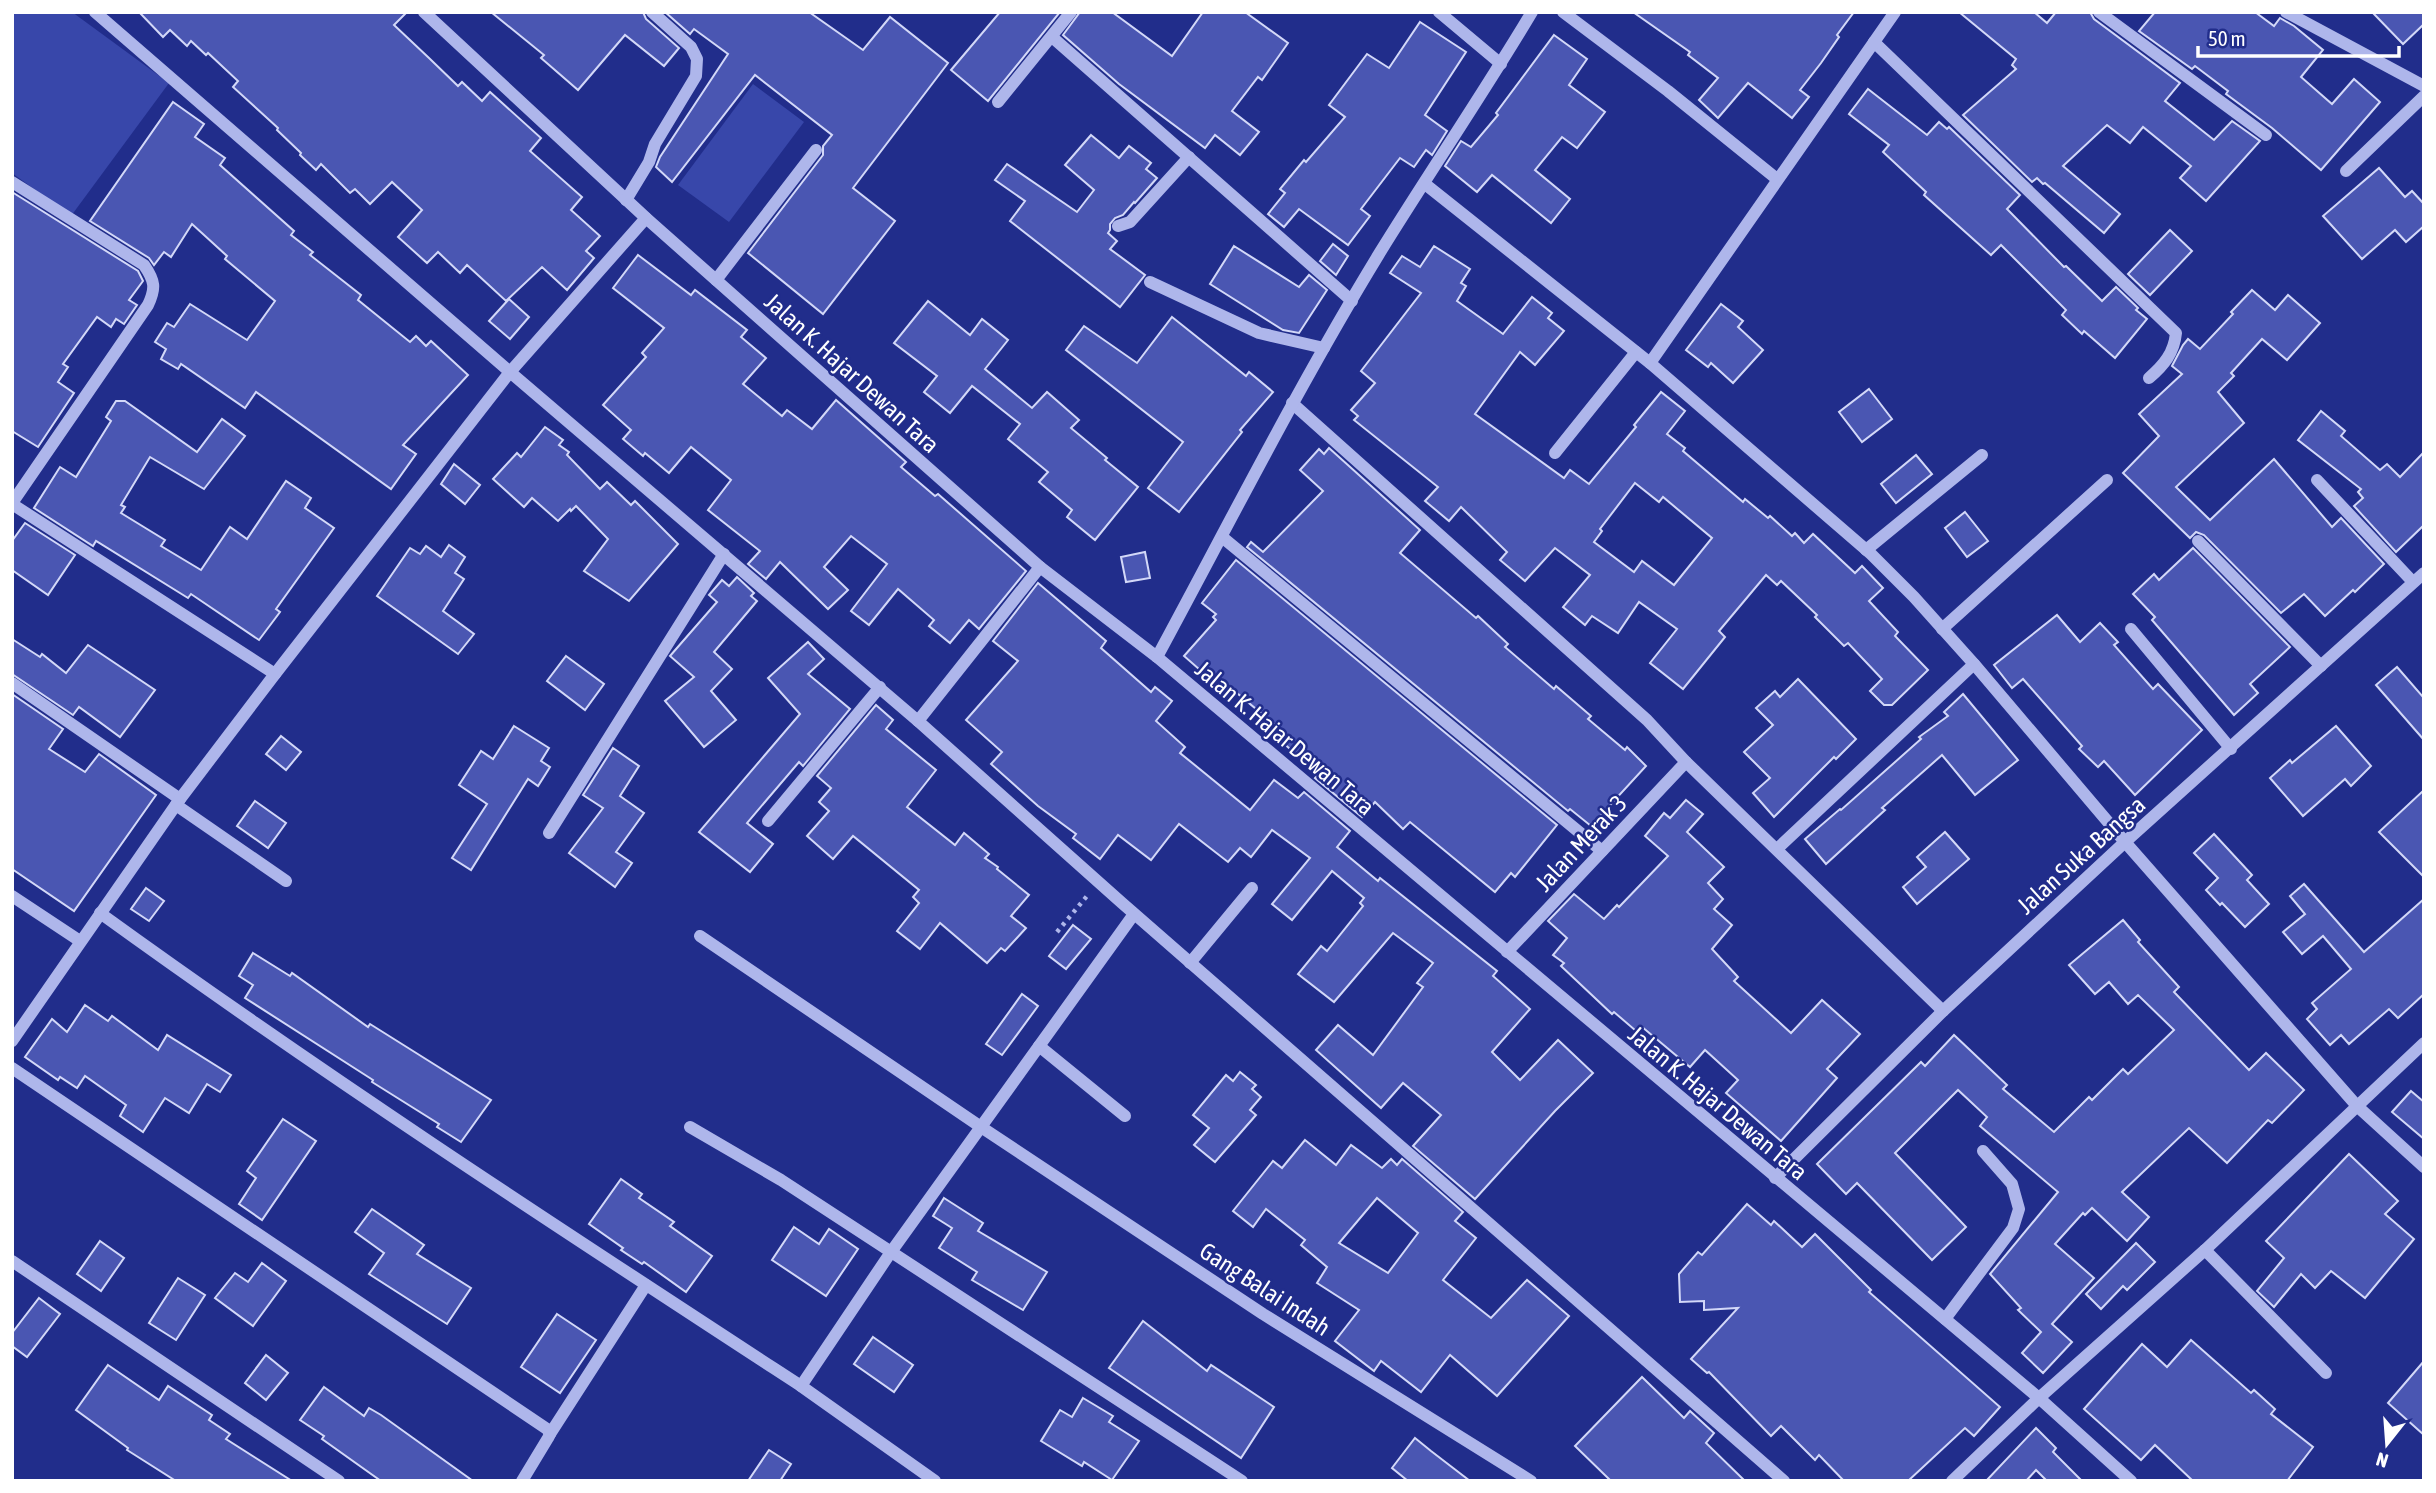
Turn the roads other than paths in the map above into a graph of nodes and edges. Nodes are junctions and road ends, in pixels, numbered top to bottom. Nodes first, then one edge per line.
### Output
1 (95, 12) edge
2 (424, 12) edge
3 (652, 12) edge
4 (1071, 12) edge
5 (1439, 12) edge
6 (1532, 12) edge
7 (1563, 12) edge
8 (1895, 12) edge
9 (2099, 12) edge
10 (2286, 12) edge
11 (1052, 37) junction
12 (1874, 42) junction
13 (1501, 64) junction
14 (2424, 86) edge
15 (2424, 96) edge
16 (998, 102) dead end
17 (2266, 135) dead end
18 (816, 150) dead end
19 (1189, 157) junction
20 (2346, 171) dead end
21 (1777, 179) junction
22 (12, 182) edge
23 (1425, 184) junction
24 (626, 200) junction
25 (646, 218) junction
26 (1118, 226) dead end
27 (716, 280) junction
28 (1150, 282) dead end
29 (1352, 301) junction
30 (1324, 348) junction
31 (1636, 352) junction
32 (1650, 363) junction
33 (510, 372) junction
34 (2149, 378) dead end
35 (1292, 403) junction
36 (1555, 453) dead end
37 (1982, 455) dead end
38 (2107, 480) dead end
39 (2317, 480) dead end
40 (12, 503) edge
41 (1222, 537) junction
42 (2198, 541) dead end
43 (1866, 550) junction
44 (724, 554) junction
45 (1040, 568) junction
46 (2424, 573) edge
47 (2413, 582) junction
48 (1942, 629) junction
49 (2131, 629) dead end
50 (1157, 657) junction
51 (1974, 664) junction
52 (2321, 666) junction
53 (275, 674) junction
54 (12, 683) edge
55 (880, 687) junction
56 (918, 721) junction
57 (2231, 749) junction
58 (1686, 762) junction
59 (178, 802) junction
60 (768, 821) dead end
61 (549, 833) dead end
62 (2126, 842) junction
63 (1777, 849) junction
64 (1602, 851) junction
65 (286, 881) dead end
66 (1252, 888) dead end
67 (12, 896) edge
68 (100, 913) junction
69 (1134, 914) junction
70 (700, 936) dead end
71 (80, 941) junction
72 (1507, 952) junction
73 (1190, 963) junction
74 (1943, 1011) junction
75 (12, 1041) edge
76 (2424, 1043) edge
77 (1039, 1046) junction
78 (12, 1068) edge
79 (2357, 1106) junction
80 (1125, 1116) dead end
81 (690, 1127) dead end
82 (981, 1127) junction
83 (1983, 1150) dead end
84 (2424, 1167) edge
85 (1775, 1178) junction
86 (2205, 1250) junction
87 (891, 1252) junction
88 (12, 1261) edge
89 (646, 1285) junction
90 (1945, 1319) junction
91 (2326, 1374) dead end
92 (801, 1386) junction
93 (2039, 1398) junction
94 (550, 1434) junction
95 (339, 1481) edge
96 (522, 1481) edge
97 (935, 1481) edge
98 (1242, 1481) edge
99 (1531, 1481) edge
100 (1784, 1481) edge
101 (1952, 1481) edge
102 (2131, 1481) edge

1 - 33 street
2 - 24 street, Jalan K. Hajar Dewan Tara
3 - 24 street
4 - 11 street
5 - 13 street
6 - 13 street
7 - 21 street
8 - 12 street
9 - 17 street
10 - 14 street
11 - 16 street
11 - 19 street
12 - 21 street
12 - 34 street
13 - 23 street
15 - 20 street
18 - 27 street
19 - 26 street
19 - 29 street
21 - 32 street
22 - 40 street
23 - 29 street
23 - 31 street
24 - 25 street, Jalan K. Hajar Dewan Tara
25 - 27 street, Jalan K. Hajar Dewan Tara
25 - 33 street
27 - 45 street, Jalan K. Hajar Dewan Tara
28 - 30 street
29 - 30 street
30 - 35 street
31 - 32 street
31 - 36 street
32 - 43 street
33 - 44 street
33 - 53 street
35 - 41 street
35 - 58 street
37 - 43 street
38 - 48 street
39 - 47 street
40 - 53 street
41 - 50 street
41 - 64 street
42 - 52 street
43 - 48 street
44 - 55 street
44 - 61 street
45 - 50 street, Jalan K. Hajar Dewan Tara
45 - 56 street
46 - 47 street, Jalan Suka Bangsa
47 - 52 street, Jalan Suka Bangsa
48 - 51 street
49 - 57 street
50 - 72 street, Jalan K. Hajar Dewan Tara
51 - 62 street
51 - 63 street
52 - 57 street, Jalan Suka Bangsa
53 - 59 street
54 - 59 street
55 - 56 street
55 - 60 street
56 - 69 street
57 - 62 street, Jalan Suka Bangsa
58 - 63 street
58 - 64 street, Jalan Merak 3
59 - 65 street
59 - 68 street
62 - 74 street, Jalan Suka Bangsa
62 - 79 street
63 - 74 street
64 - 72 street, Jalan Merak 3
66 - 73 street
67 - 71 street
68 - 71 street
68 - 89 street
69 - 73 street
69 - 77 street
70 - 82 street, Gang Balai Indah
71 - 75 street
72 - 85 street, Jalan K. Hajar Dewan Tara
73 - 100 street
74 - 85 street, Jalan Suka Bangsa
76 - 79 street
77 - 80 street
77 - 82 street
78 - 94 street
79 - 84 street
79 - 86 street
81 - 87 street
82 - 87 street
82 - 99 street, Gang Balai Indah
83 - 90 street
85 - 90 street, Jalan K. Hajar Dewan Tara
86 - 91 street
86 - 93 street
87 - 92 street
87 - 98 street
88 - 95 street
89 - 92 street
89 - 94 street
90 - 93 street, Jalan K. Hajar Dewan Tara
92 - 97 street
93 - 101 street
93 - 102 street, Jalan K. Hajar Dewan Tara
94 - 96 street

